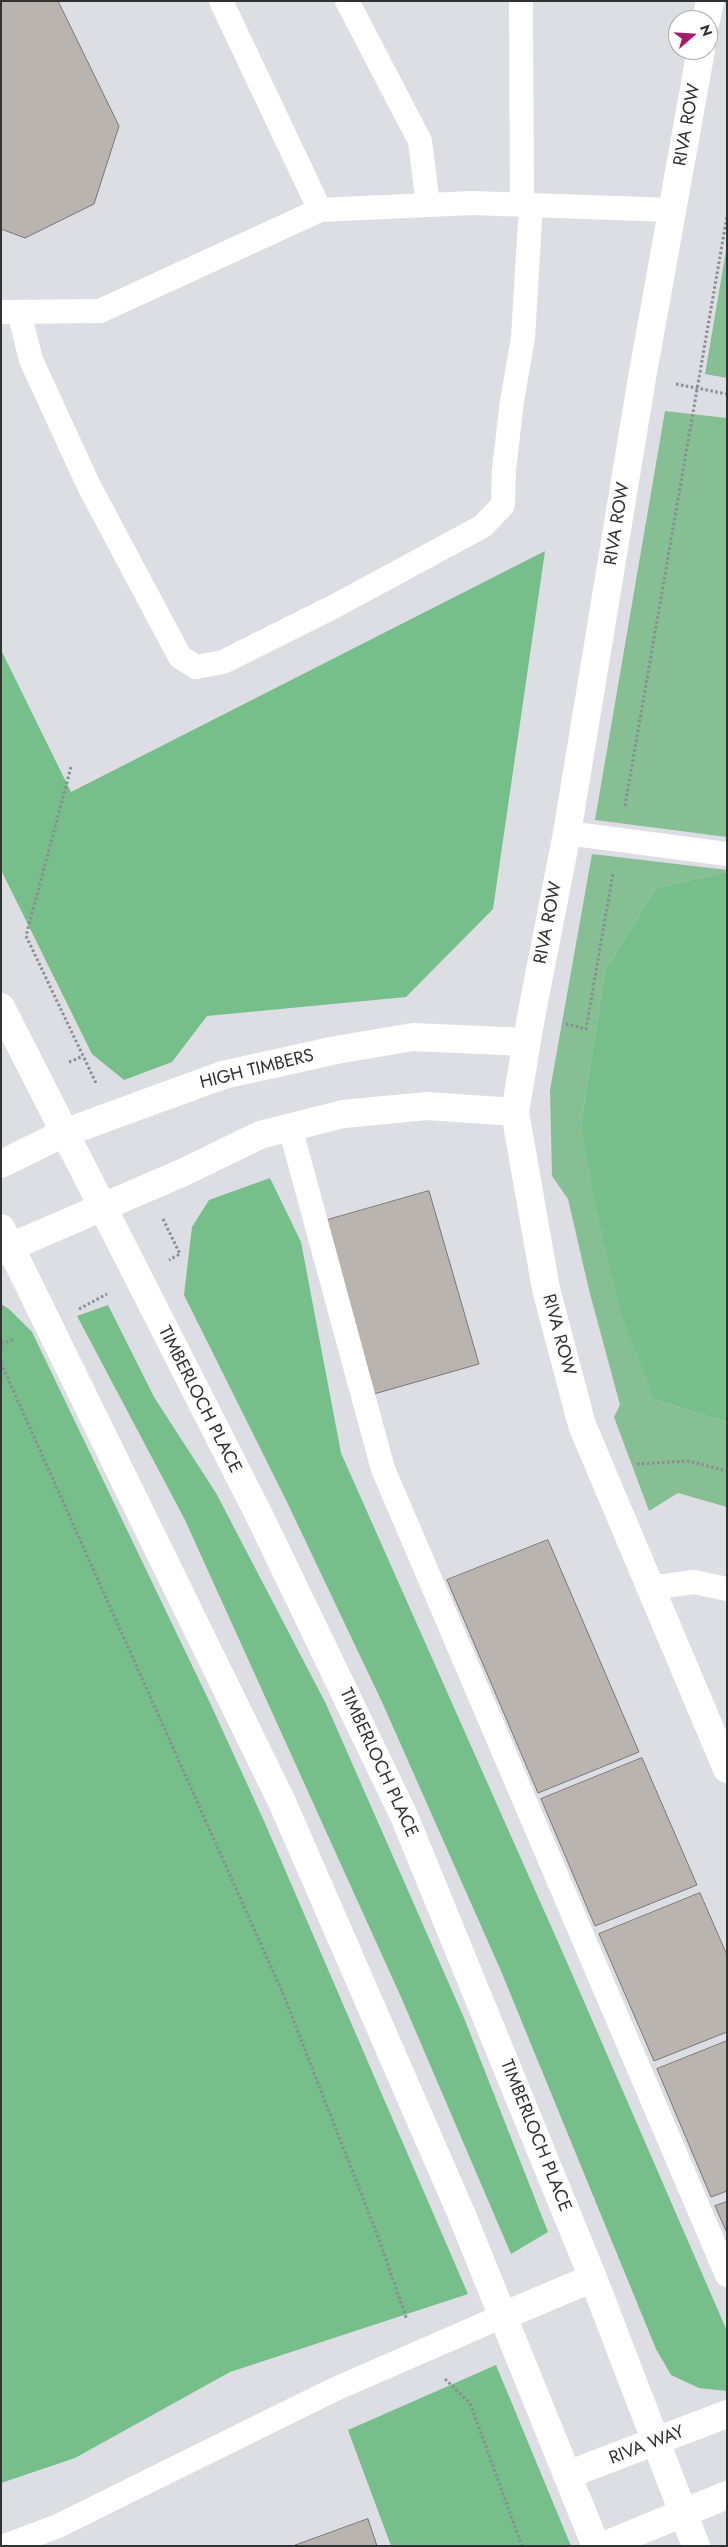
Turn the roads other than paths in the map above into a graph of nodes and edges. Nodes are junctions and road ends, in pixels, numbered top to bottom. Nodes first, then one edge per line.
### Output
1 (221, 1) edge
2 (347, 1) edge
3 (520, 1) edge
4 (699, 60) edge
5 (428, 205) junction
6 (527, 205) junction
7 (320, 210) junction
8 (672, 210) junction
9 (10, 312) edge
10 (567, 833) junction
11 (727, 854) edge
12 (1, 1007) edge
13 (528, 1029) junction
14 (515, 1112) junction
15 (290, 1127) junction
16 (64, 1133) junction
17 (1, 1164) edge
18 (102, 1206) junction
19 (4, 1242) edge
20 (650, 1588) junction
21 (727, 1589) edge
22 (727, 1769) edge
23 (727, 2275) edge
24 (592, 2278) junction
25 (503, 2316) junction
26 (727, 2414) edge
27 (657, 2443) junction
28 (567, 2475) junction
29 (727, 2495) edge
30 (683, 2512) junction
31 (5, 2546) edge
32 (596, 2546) edge
33 (603, 2546) edge
34 (696, 2546) edge

1 - 7 lane
2 - 5 lane
3 - 6 lane
4 - 8 street, RIVA ROW
5 - 6 lane
5 - 7 lane
6 - 8 lane
6 - 9 lane
7 - 9 lane
8 - 10 street, RIVA ROW
10 - 11 lane
10 - 13 street, RIVA ROW
12 - 16 street, TIMBERLOCH PLACE
13 - 14 street, RIVA ROW
13 - 16 street, HIGH TIMBERS
14 - 15 street
14 - 20 street, RIVA ROW
15 - 18 street
15 - 23 lane
16 - 17 street, HIGH TIMBERS
16 - 18 street, TIMBERLOCH PLACE
18 - 19 street
18 - 24 street, TIMBERLOCH PLACE
19 - 25 street
20 - 21 lane
20 - 22 street, RIVA ROW
24 - 25 street
24 - 27 street, TIMBERLOCH PLACE
25 - 28 street
25 - 31 lane
26 - 27 street, RIVA WAY
27 - 28 street, RIVA WAY
27 - 30 street, TIMBERLOCH PLACE
28 - 32 street
29 - 30 street
30 - 33 street
30 - 34 street, TIMBERLOCH PLACE

